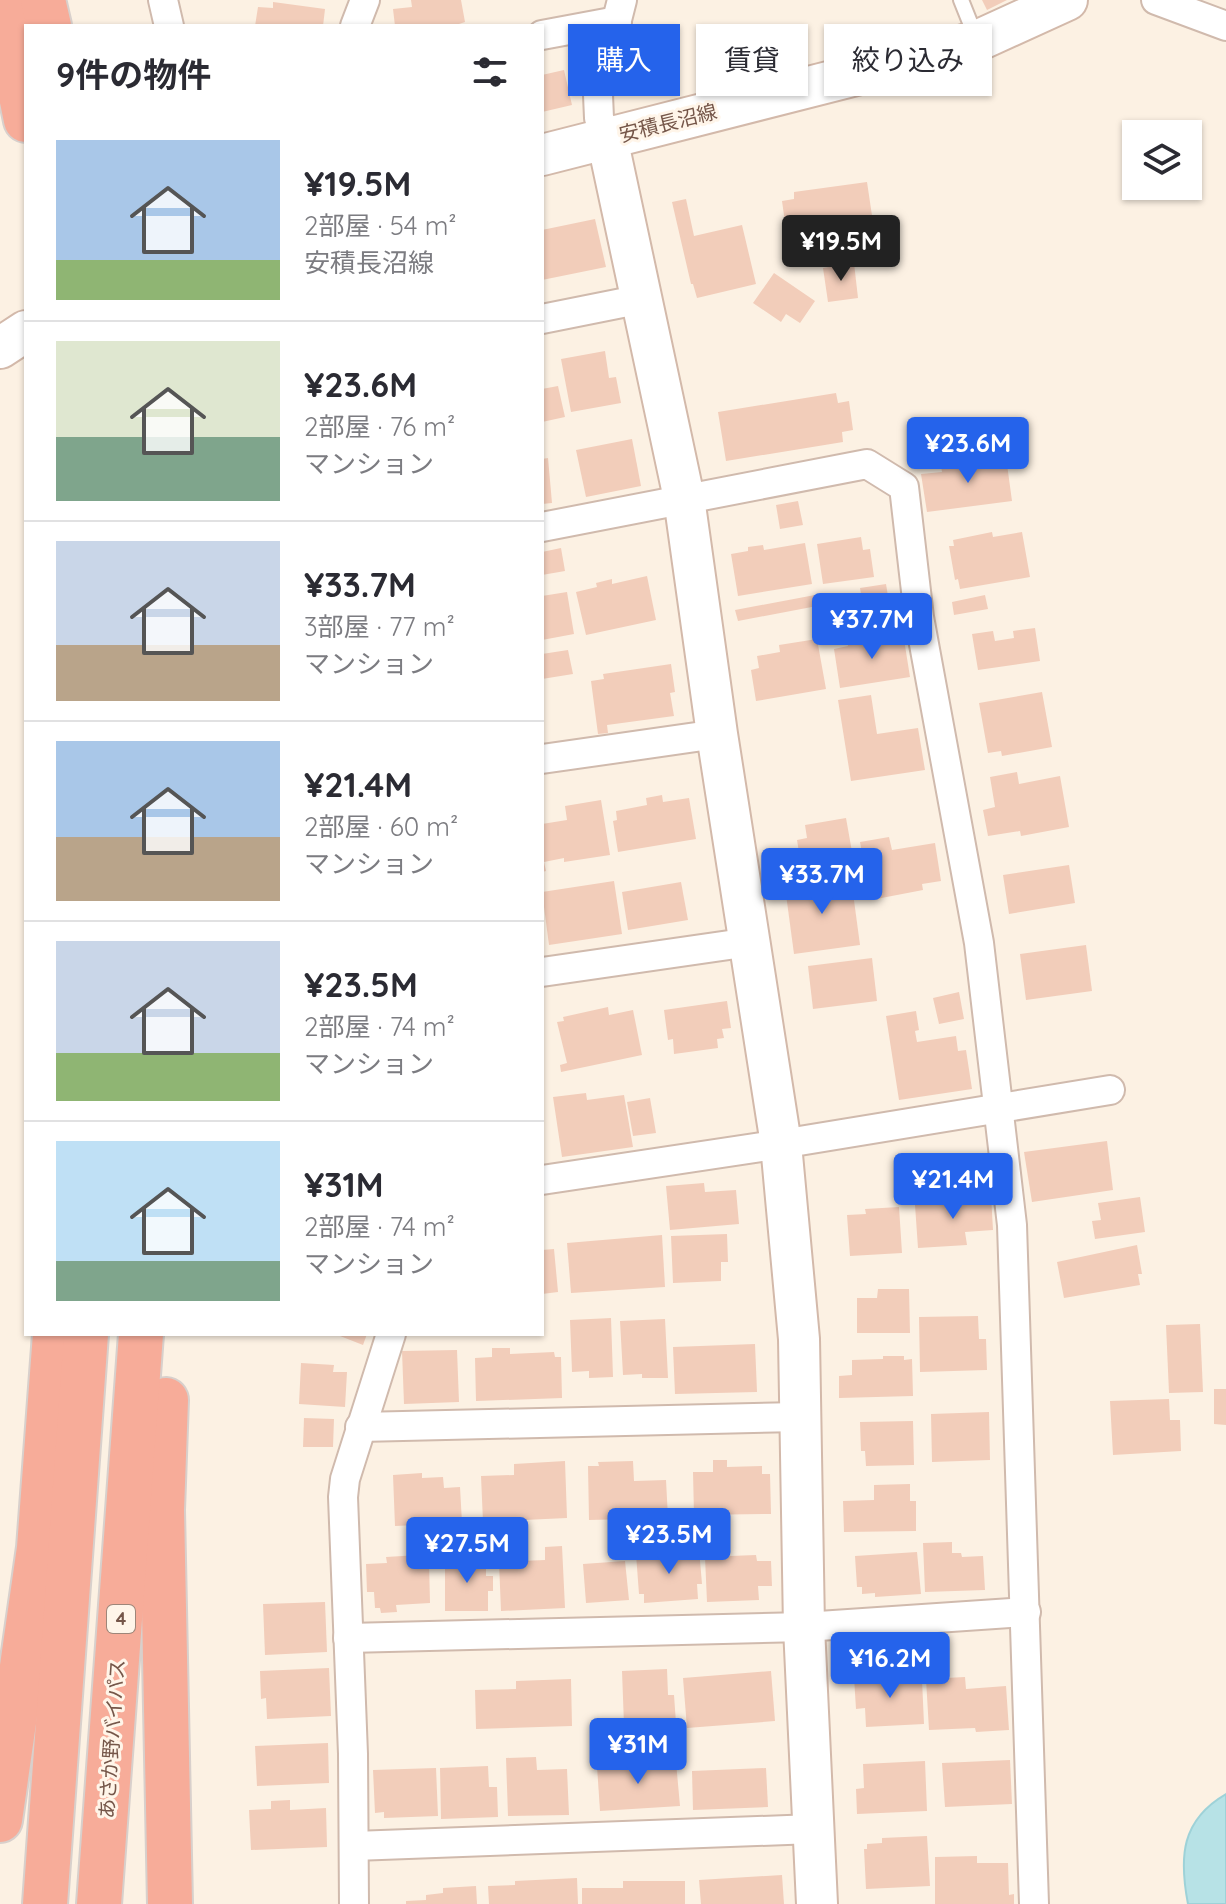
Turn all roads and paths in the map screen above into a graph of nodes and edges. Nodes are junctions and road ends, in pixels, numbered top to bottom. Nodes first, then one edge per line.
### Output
1 (1, 0) edge
2 (43, 0) edge
3 (163, 0) edge
4 (365, 0) edge
5 (961, 0) edge
6 (1067, 0) edge
7 (1156, 0) edge
8 (620, 10) edge
9 (49, 24) edge
10 (169, 24) edge
11 (356, 24) edge
12 (970, 24) edge
13 (1226, 26) edge
14 (544, 34) edge
15 (992, 34) edge
16 (824, 84) edge
17 (24, 110) edge
18 (607, 138) junction
19 (544, 154) edge
20 (642, 299) junction
21 (544, 319) edge
22 (24, 332) edge
23 (0, 348) edge
24 (684, 498) junction
25 (544, 527) edge
26 (717, 734) junction
27 (544, 759) edge
28 (750, 942) junction
29 (544, 972) edge
30 (1110, 1090) dead end
31 (997, 1108) junction
32 (781, 1144) junction
33 (544, 1180) edge
34 (55, 1336) edge
35 (86, 1336) edge
36 (141, 1336) edge
37 (166, 1336) edge
38 (390, 1336) edge
39 (800, 1417) junction
40 (360, 1427) junction
41 (1026, 1612) junction
42 (804, 1627) junction
43 (348, 1638) junction
44 (0, 1820) edge
45 (813, 1829) junction
46 (354, 1846) junction
47 (45, 1904) edge
48 (99, 1904) edge
49 (170, 1904) edge
50 (354, 1904) edge
51 (817, 1904) edge
52 (1034, 1904) edge

1 - 17 highway
2 - 9 highway
3 - 10 street
4 - 11 street
5 - 12 lane
6 - 15 street, 安積長沼線
7 - 13 street
8 - 14 street
8 - 18 street
16 - 18 street, 安積長沼線
18 - 19 street, 安積長沼線
18 - 20 street
20 - 21 street
20 - 24 street
22 - 23 street
24 - 25 street
24 - 26 street
24 - 31 street
26 - 27 street
26 - 28 street
28 - 29 street
28 - 32 street
30 - 31 street
31 - 32 street
31 - 41 street
32 - 33 street
32 - 39 street
34 - 44 highway
35 - 47 highway
36 - 48 highway, あさか野バイパス / 4
37 - 49 highway
38 - 40 street
39 - 40 street
39 - 42 street
40 - 43 street
41 - 42 street
41 - 52 street
42 - 43 street
42 - 45 street
43 - 46 street
45 - 46 street
45 - 51 street
46 - 50 street

